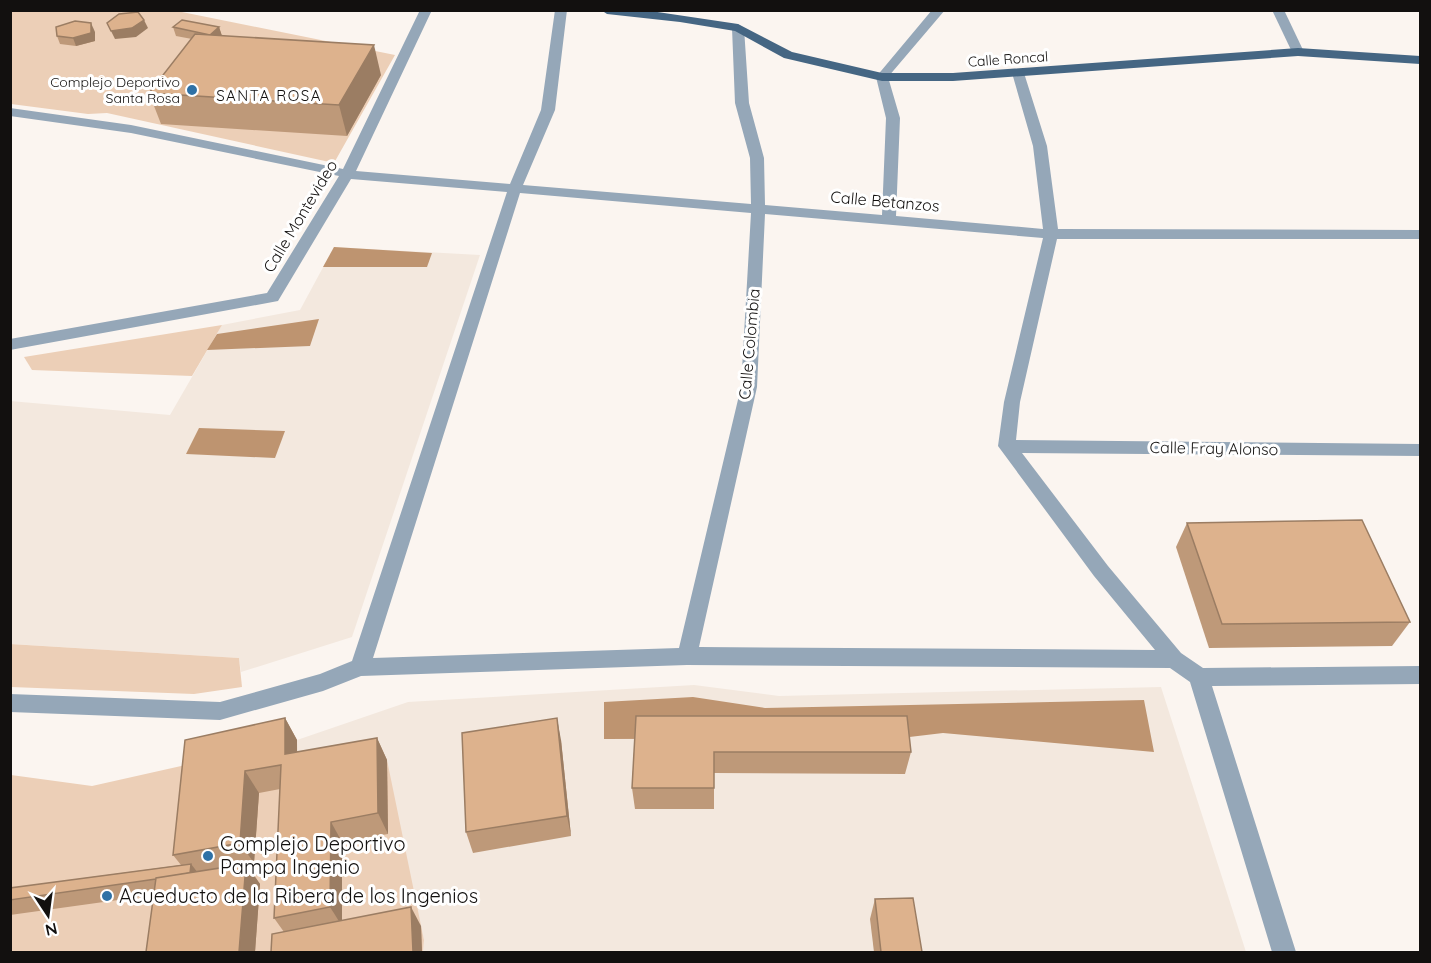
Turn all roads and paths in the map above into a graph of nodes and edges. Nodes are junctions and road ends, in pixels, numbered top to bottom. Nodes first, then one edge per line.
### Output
1 (426, 10) edge
2 (561, 10) edge
3 (607, 10) edge
4 (939, 10) edge
5 (1278, 10) edge
6 (681, 14) edge
7 (738, 28) junction
8 (1298, 52) junction
9 (1420, 60) edge
10 (1018, 73) junction
11 (882, 77) junction
12 (10, 112) edge
13 (347, 174) junction
14 (515, 188) junction
15 (758, 209) junction
16 (889, 219) junction
17 (1051, 234) junction
18 (1420, 234) edge
19 (10, 345) edge
20 (1007, 446) junction
21 (1420, 450) edge
22 (687, 656) junction
23 (1174, 659) junction
24 (360, 667) junction
25 (1420, 675) edge
26 (1199, 677) junction
27 (10, 702) edge
28 (1284, 952) edge

1 - 13 street, Calle Montevideo
2 - 14 street
3 - 6 main road, Calle Roncal
4 - 11 street
5 - 8 street
6 - 7 main road, Calle Roncal
7 - 11 main road, Calle Roncal
7 - 15 street, Calle Colombia
8 - 9 main road, Calle Roncal
8 - 10 main road, Calle Roncal
10 - 11 main road, Calle Roncal
10 - 17 street
11 - 16 street
12 - 13 street, Calle Betanzos
13 - 14 street, Calle Betanzos
13 - 19 street, Calle Montevideo
14 - 15 street, Calle Betanzos
14 - 24 street
15 - 16 street, Calle Betanzos
15 - 22 street, Calle Colombia
16 - 17 street, Calle Betanzos
17 - 18 street, Calle Betanzos
17 - 20 street
20 - 21 street, Calle Fray Alonso
20 - 23 street
22 - 23 street
22 - 24 street
23 - 26 street
24 - 27 street
25 - 26 street
26 - 28 street

